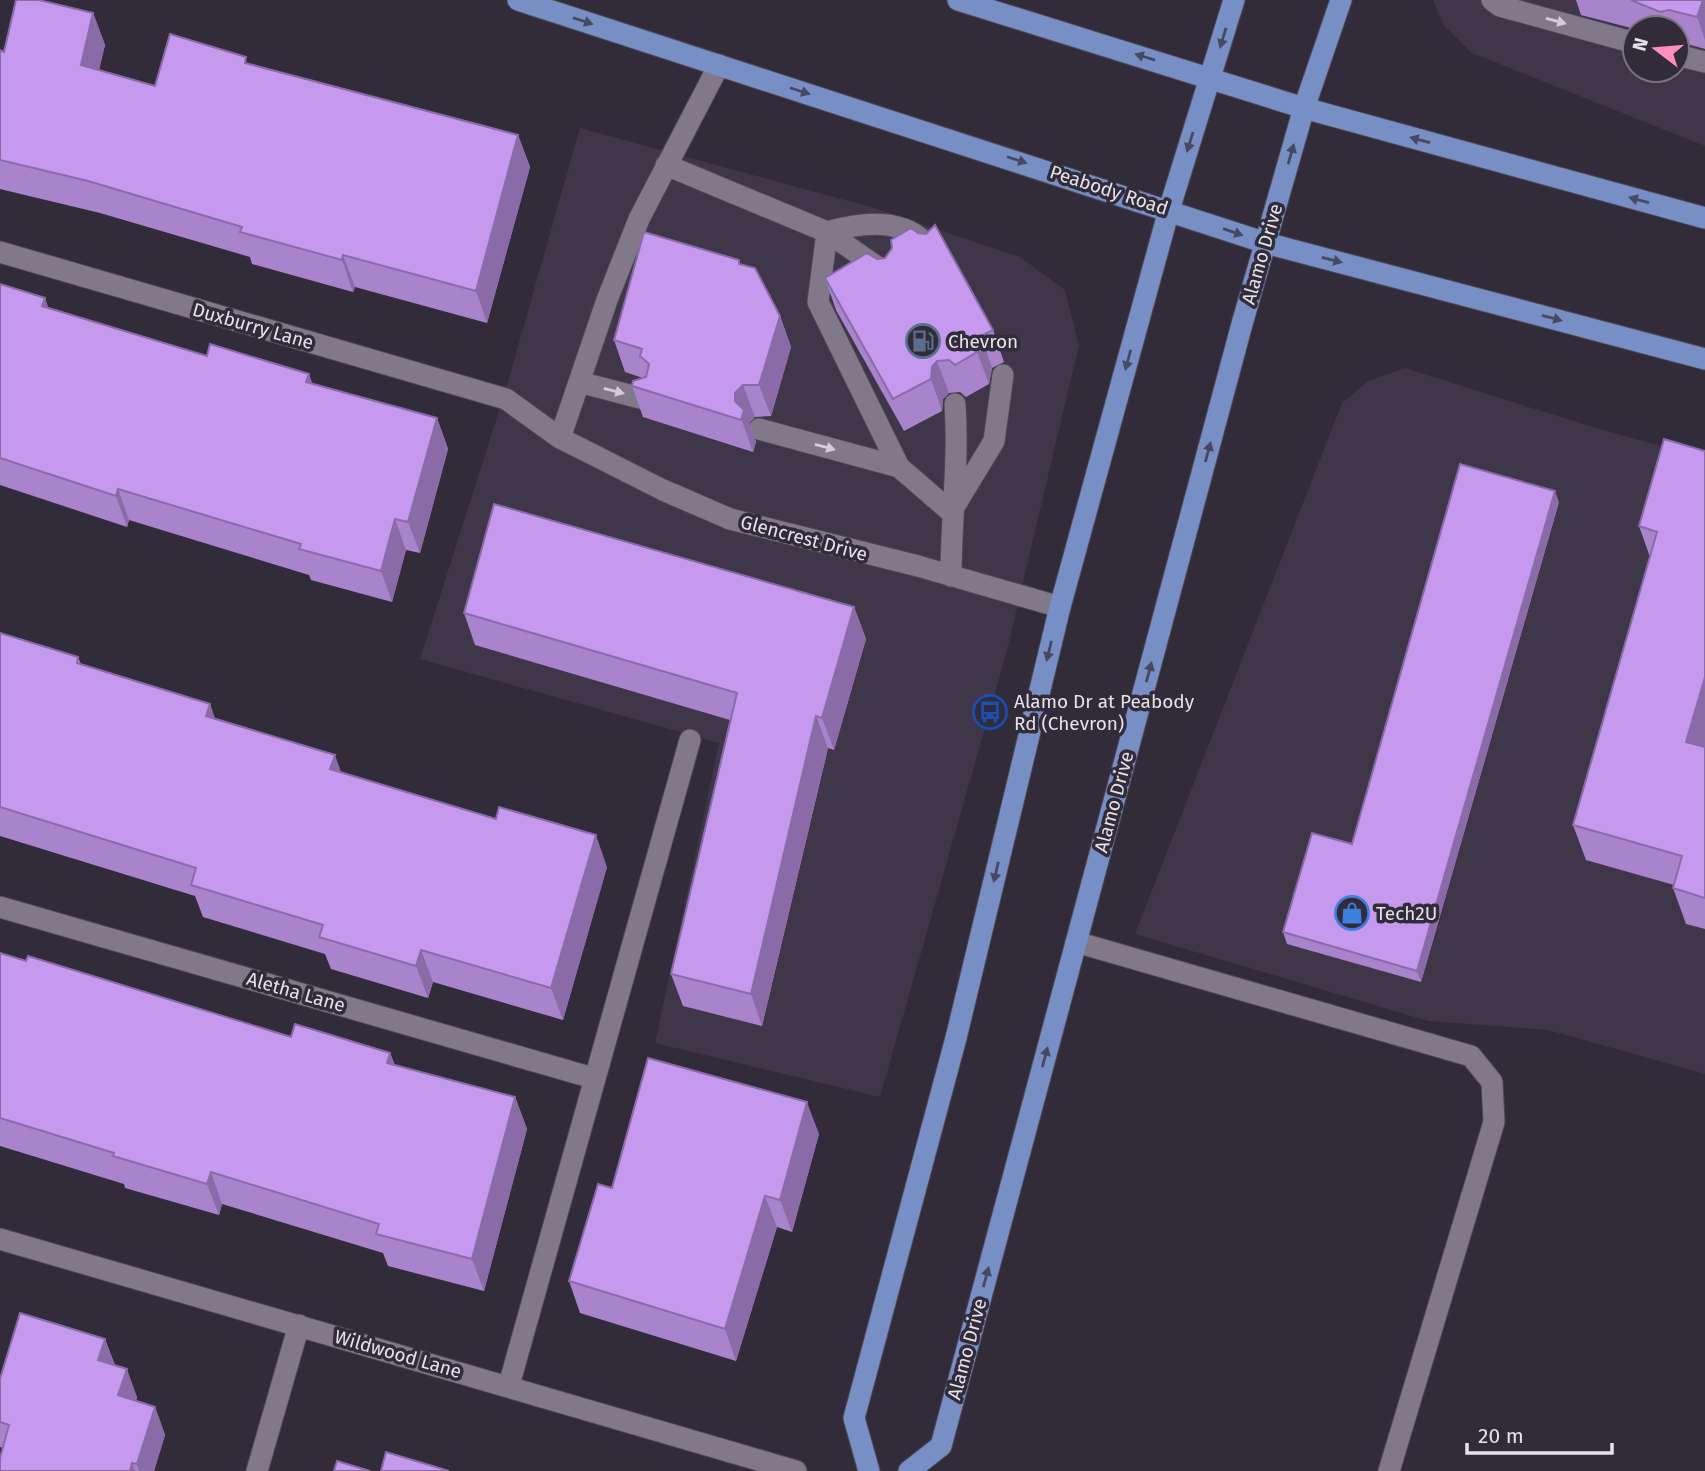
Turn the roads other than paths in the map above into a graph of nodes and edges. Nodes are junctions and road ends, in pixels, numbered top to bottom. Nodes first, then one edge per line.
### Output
1 (519, 0) edge
2 (958, 0) edge
3 (1234, 0) edge
4 (1341, 0) edge
5 (1492, 0) edge
6 (1621, 39) edge
7 (719, 65) junction
8 (1211, 77) junction
9 (1304, 108) junction
10 (666, 165) junction
11 (1169, 210) junction
12 (1705, 218) edge
13 (827, 232) junction
14 (1266, 243) junction
15 (0, 252) edge
16 (934, 253) edge
17 (891, 278) edge
18 (1705, 359) edge
19 (1003, 375) dead end
20 (579, 382) junction
21 (648, 400) edge
22 (955, 404) dead end
23 (759, 429) dead end
24 (560, 438) junction
25 (899, 467) junction
26 (951, 512) junction
27 (951, 576) junction
28 (1060, 607) junction
29 (690, 740) dead end
30 (0, 906) edge
31 (1076, 942) junction
32 (593, 1078) junction
33 (0, 1239) edge
34 (299, 1325) junction
35 (509, 1385) junction
36 (257, 1471) edge
37 (796, 1471) edge
38 (869, 1471) edge
39 (909, 1471) edge
40 (1389, 1471) edge

1 -> 7 main road, Peabody Road
8 -> 2 main road
3 -> 8 main road
4 - 9 main road, Alamo Drive
5 -> 6 street
7 - 10 street
7 -> 11 main road, Peabody Road
8 - 9 main road
8 -> 11 main road
12 -> 9 main road
14 -> 9 main road, Alamo Drive
10 - 13 street
10 - 20 street
11 -> 14 main road, Peabody Road
11 -> 28 main road
13 - 16 street
13 - 17 street
13 - 25 street
14 -> 18 main road, Peabody Road
31 -> 14 main road, Alamo Drive
15 - 24 street, Duxburry Lane
19 - 26 street
20 -> 21 street
20 - 24 street
22 - 26 street
23 -> 25 street
24 - 27 street, Glencrest Drive
25 - 26 street
26 - 27 street
27 - 28 street, Glencrest Drive
28 -> 38 main road
29 - 32 street
30 - 32 street, Aletha Lane
39 -> 31 main road, Alamo Drive
31 - 40 street
32 - 35 street
33 - 34 street, Wildwood Lane
34 - 35 street, Wildwood Lane
34 - 36 street
35 - 37 street, Wildwood Lane

